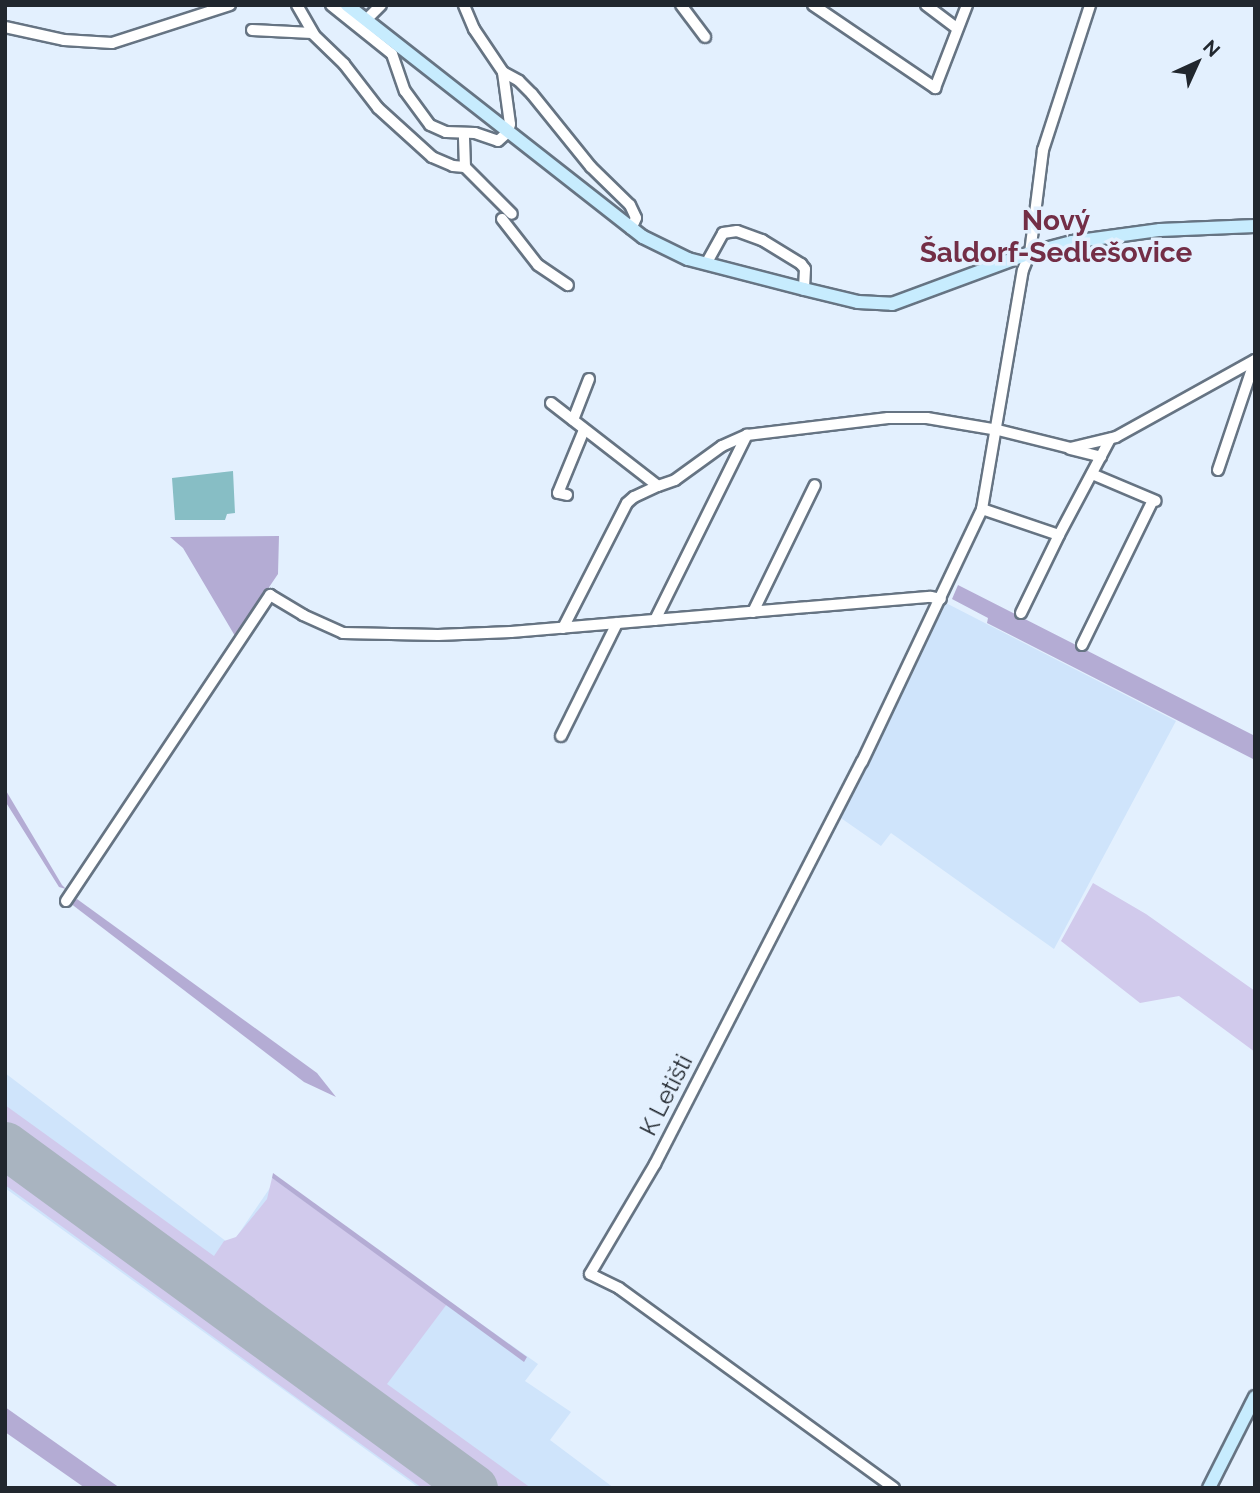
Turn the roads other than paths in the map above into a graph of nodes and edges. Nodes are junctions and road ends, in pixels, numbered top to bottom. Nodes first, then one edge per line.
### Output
1 (230, 5) edge
2 (297, 5) edge
3 (331, 5) edge
4 (347, 5) edge
5 (381, 5) edge
6 (464, 5) edge
7 (813, 5) edge
8 (926, 5) edge
9 (967, 5) edge
10 (1090, 5) edge
11 (682, 6) edge
12 (366, 20) junction
13 (5, 27) edge
14 (957, 28) junction
15 (252, 30) dead end
16 (312, 33) junction
17 (705, 37) dead end
18 (396, 50) junction
19 (503, 72) junction
20 (508, 132) junction
21 (464, 133) junction
22 (465, 167) junction
23 (1255, 226) edge
24 (631, 229) junction
25 (1030, 253) junction
26 (706, 264) junction
27 (568, 285) dead end
28 (804, 289) junction
29 (1255, 360) edge
30 (589, 379) dead end
31 (551, 403) dead end
32 (573, 420) junction
33 (998, 429) junction
34 (584, 430) junction
35 (747, 435) junction
36 (1110, 439) junction
37 (1070, 448) junction
38 (1101, 457) junction
39 (1218, 470) dead end
40 (1092, 474) junction
41 (815, 485) dead end
42 (658, 486) junction
43 (567, 495) dead end
44 (982, 509) junction
45 (1059, 535) junction
46 (941, 599) junction
47 (753, 612) junction
48 (1021, 613) dead end
49 (655, 620) junction
50 (617, 623) junction
51 (563, 628) junction
52 (1083, 645) dead end
53 (561, 736) dead end
54 (66, 901) dead end
55 (1255, 1397) edge
56 (894, 1488) edge
57 (1209, 1488) edge

1 - 13 street
2 - 16 street
3 - 18 street
4 - 12 main road
5 - 12 street
6 - 19 street
7 - 14 street
8 - 14 street
9 - 14 street
10 - 25 street
11 - 17 street
12 - 18 main road
15 - 16 street
16 - 22 street
18 - 20 main road
18 - 21 street
19 - 20 street
19 - 24 street
20 - 21 street
20 - 24 main road
21 - 22 street
22 - 27 street
23 - 25 main road
24 - 26 main road
25 - 28 main road
25 - 33 street
26 - 28 main road
26 - 28 street
29 - 36 street
29 - 39 street
30 - 32 street
31 - 32 street
32 - 34 street
33 - 35 street
33 - 37 street
33 - 44 street
34 - 42 street
34 - 43 street
35 - 42 street
35 - 49 street
36 - 37 street
36 - 38 street
37 - 38 street
38 - 40 street
40 - 45 street
40 - 52 street
41 - 47 street
42 - 51 street
44 - 45 street
44 - 46 street
45 - 48 street
46 - 47 street
46 - 56 street, K Letišti
47 - 49 street
49 - 50 street
50 - 51 street
50 - 53 street
51 - 54 street
55 - 57 main road

